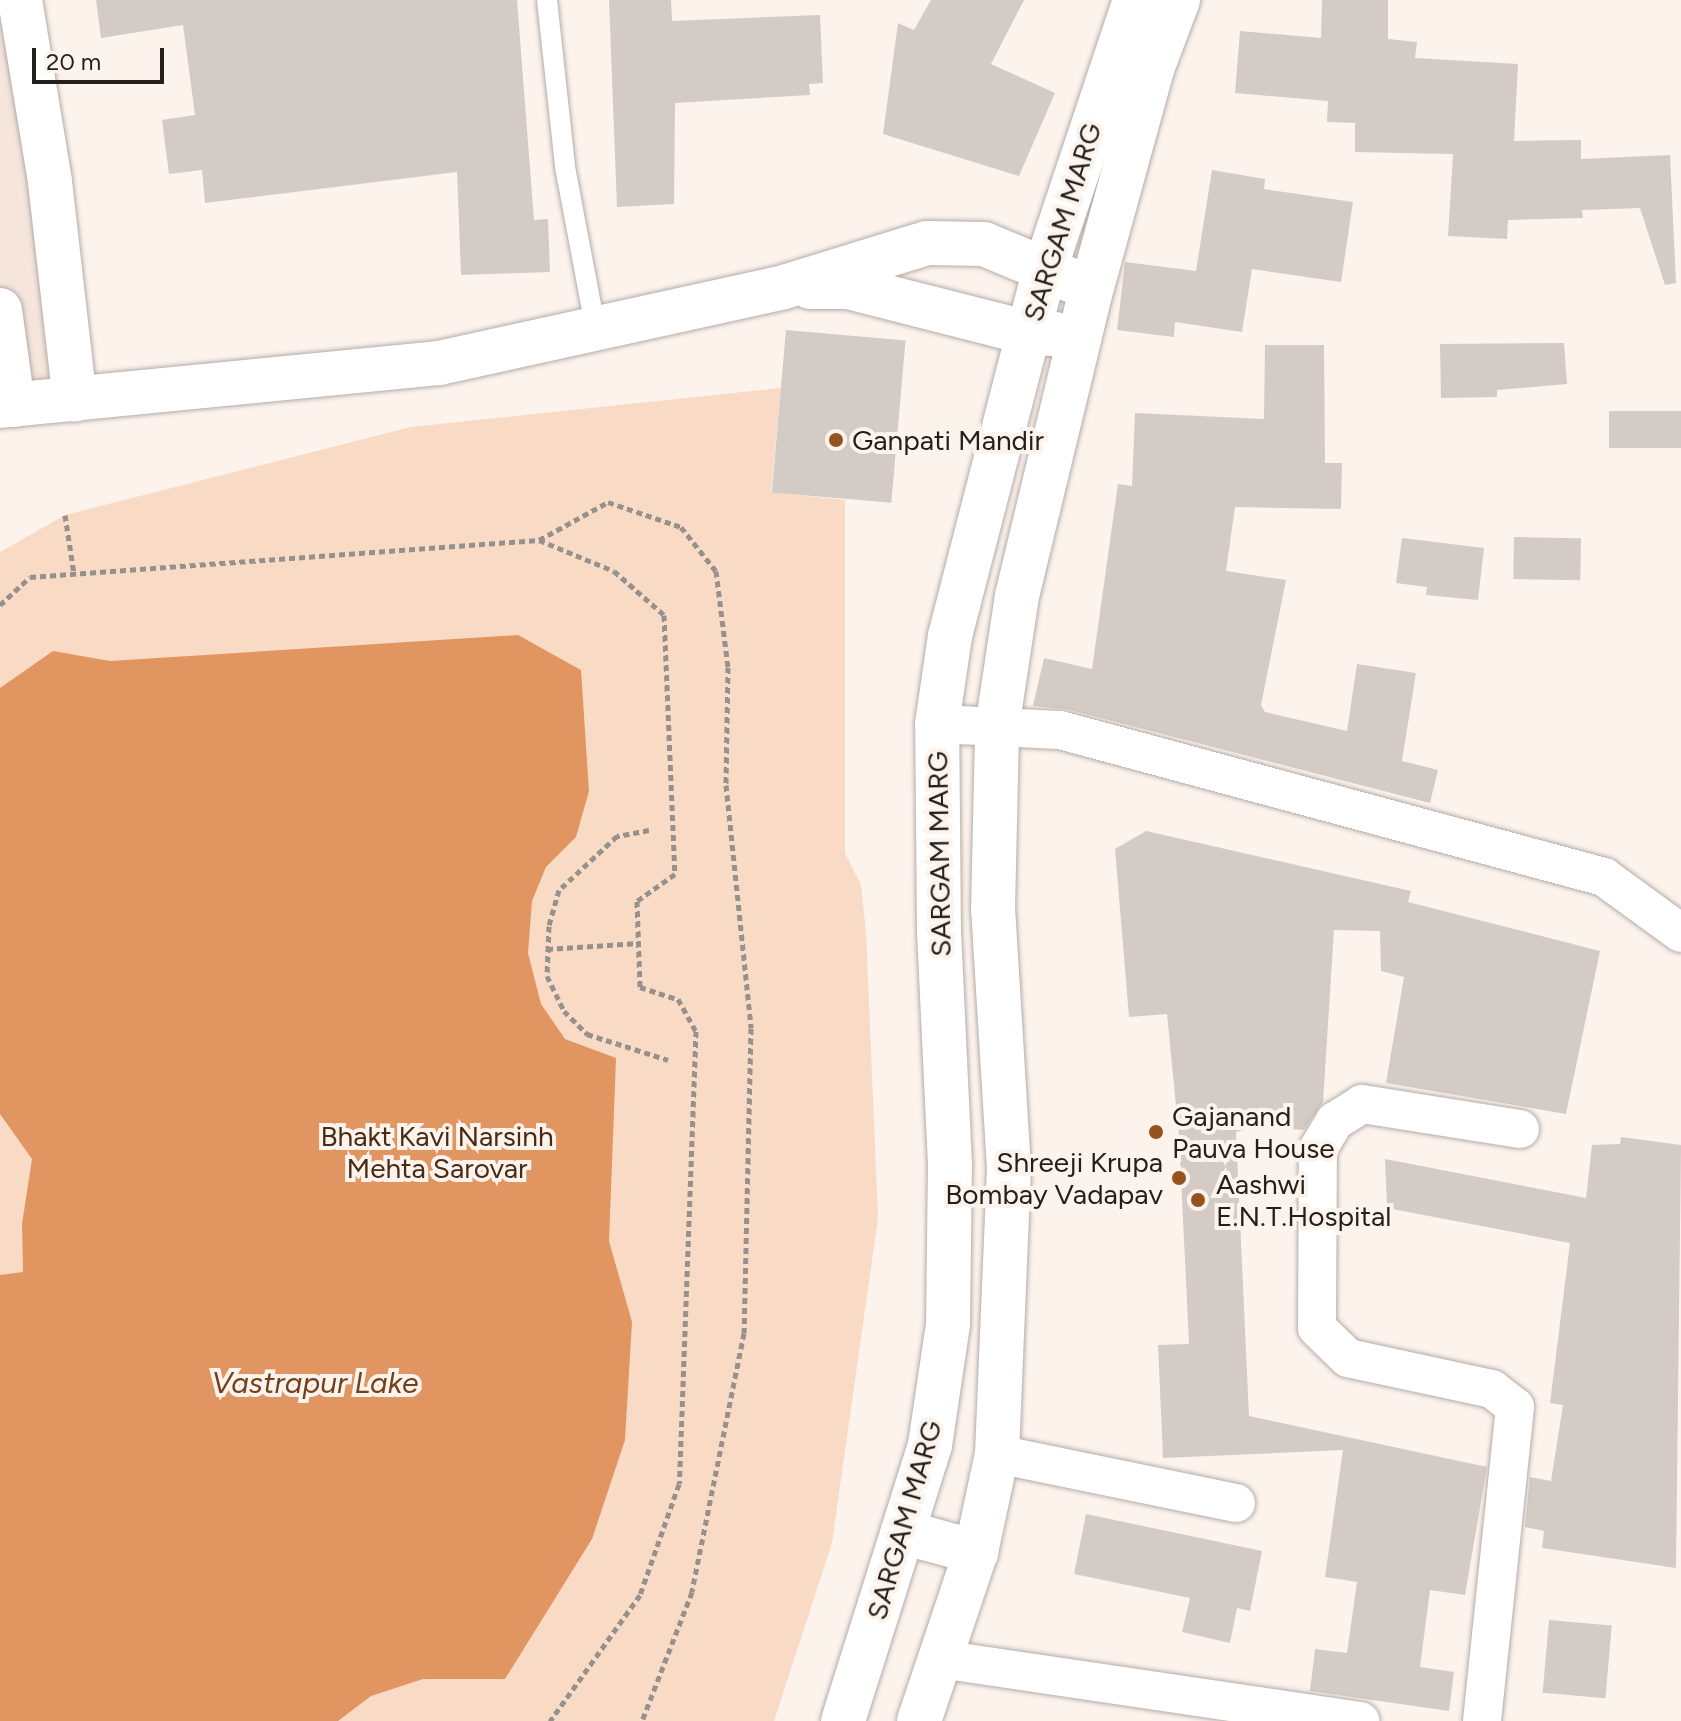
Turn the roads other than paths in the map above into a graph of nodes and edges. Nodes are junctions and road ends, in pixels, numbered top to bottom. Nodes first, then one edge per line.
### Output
1 (20, 0) edge
2 (547, 0) edge
3 (1135, 0) edge
4 (1178, 0) edge
5 (1072, 185) junction
6 (984, 244) junction
7 (1046, 266) junction
8 (784, 287) junction
9 (931, 305) junction
10 (1087, 307) junction
11 (0, 310) edge
12 (596, 331) junction
13 (1028, 333) junction
14 (75, 400) junction
15 (7, 406) edge
16 (1001, 433) junction
17 (937, 724) junction
18 (997, 728) junction
19 (1681, 933) edge
20 (1520, 1129) dead end
21 (997, 1454) junction
22 (1236, 1503) dead end
23 (906, 1533) junction
24 (976, 1552) junction
25 (940, 1659) junction
26 (843, 1721) edge
27 (919, 1721) edge
28 (1360, 1721) edge
29 (1482, 1721) edge

1 - 14 main road
2 - 12 lane
3 - 5 main road, SARGAM MARG
4 - 10 main road, SARGAM MARG
5 - 6 main road
5 - 7 main road, SARGAM MARG
6 - 7 main road
6 - 8 main road
7 - 10 main road
7 - 13 main road, SARGAM MARG
8 - 9 main road
8 - 12 main road
9 - 13 main road
9 - 16 main road
10 - 13 main road
10 - 18 main road, SARGAM MARG
11 - 15 main road
12 - 14 main road
13 - 16 main road, SARGAM MARG
14 - 15 main road
16 - 17 main road, SARGAM MARG
17 - 18 street
17 - 23 main road, SARGAM MARG
18 - 19 street
18 - 21 main road, SARGAM MARG
20 - 29 street
21 - 22 street
21 - 24 main road, SARGAM MARG
23 - 24 main road
23 - 26 main road, SARGAM MARG
24 - 25 main road, SARGAM MARG
25 - 27 main road, SARGAM MARG
25 - 28 street

